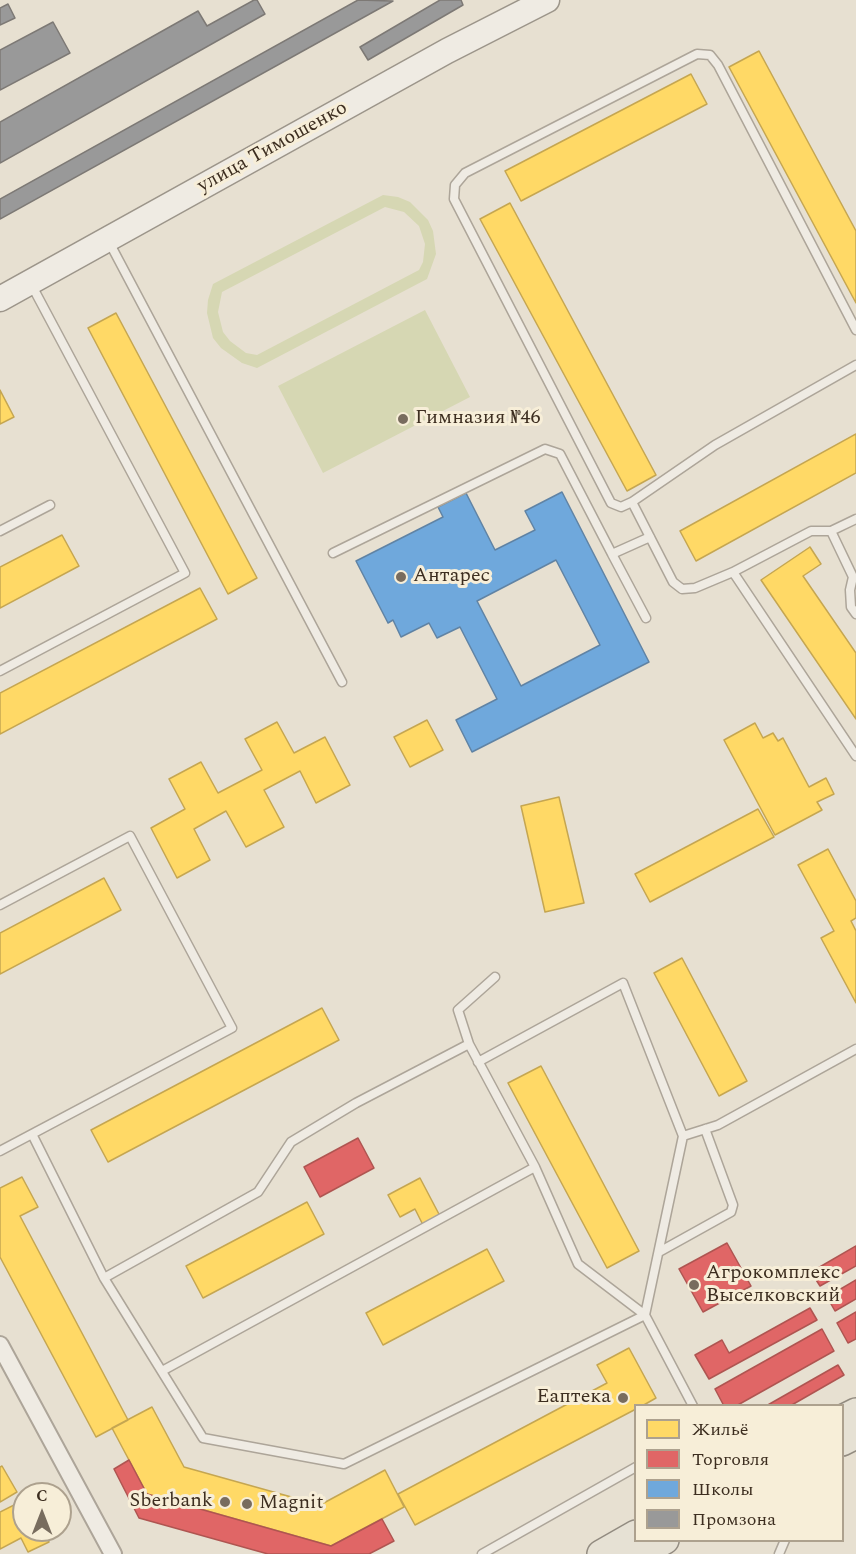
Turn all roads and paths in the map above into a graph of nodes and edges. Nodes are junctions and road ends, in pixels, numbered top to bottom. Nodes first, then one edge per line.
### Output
1 (547, 0) edge
2 (108, 239) junction
3 (30, 283) junction
4 (0, 299) edge
5 (856, 330) edge
6 (856, 365) edge
7 (632, 502) junction
8 (50, 505) dead end
9 (856, 519) edge
10 (0, 531) edge
11 (831, 531) junction
12 (650, 537) junction
13 (333, 554) dead end
14 (612, 554) junction
15 (733, 572) junction
16 (856, 614) edge
17 (646, 618) dead end
18 (0, 671) edge
19 (342, 682) dead end
20 (856, 756) edge
21 (0, 905) edge
22 (495, 978) dead end
23 (469, 1044) junction
24 (856, 1049) edge
25 (478, 1062) junction
26 (705, 1130) junction
27 (32, 1134) junction
28 (683, 1136) junction
29 (0, 1151) edge
30 (534, 1167) junction
31 (659, 1252) junction
32 (104, 1278) junction
33 (645, 1315) junction
34 (0, 1345) edge
35 (162, 1371) junction
36 (692, 1404) edge
37 (634, 1468) edge
38 (634, 1535) edge
39 (662, 1542) edge
40 (113, 1554) edge
41 (482, 1554) edge
42 (601, 1554) edge
43 (641, 1554) edge

1 - 2 street, улица Тимошенко
2 - 3 street, улица Тимошенко
2 - 19 lane
3 - 4 street, улица Тимошенко
3 - 18 lane
5 - 7 lane
6 - 7 lane
7 - 12 lane
8 - 10 lane
9 - 11 lane
11 - 15 lane
11 - 16 lane
12 - 14 lane
12 - 15 lane
13 - 14 lane
14 - 17 lane
15 - 20 lane
21 - 27 lane
22 - 23 lane
23 - 25 lane
23 - 32 lane
24 - 26 lane
25 - 28 lane
25 - 30 lane
26 - 28 lane
26 - 31 lane
27 - 29 lane
27 - 32 lane
28 - 31 lane
30 - 33 lane
30 - 35 lane
31 - 33 lane
32 - 35 lane
33 - 35 lane
33 - 36 lane
34 - 40 street
37 - 41 lane
38 - 42 main road
39 - 43 main road

